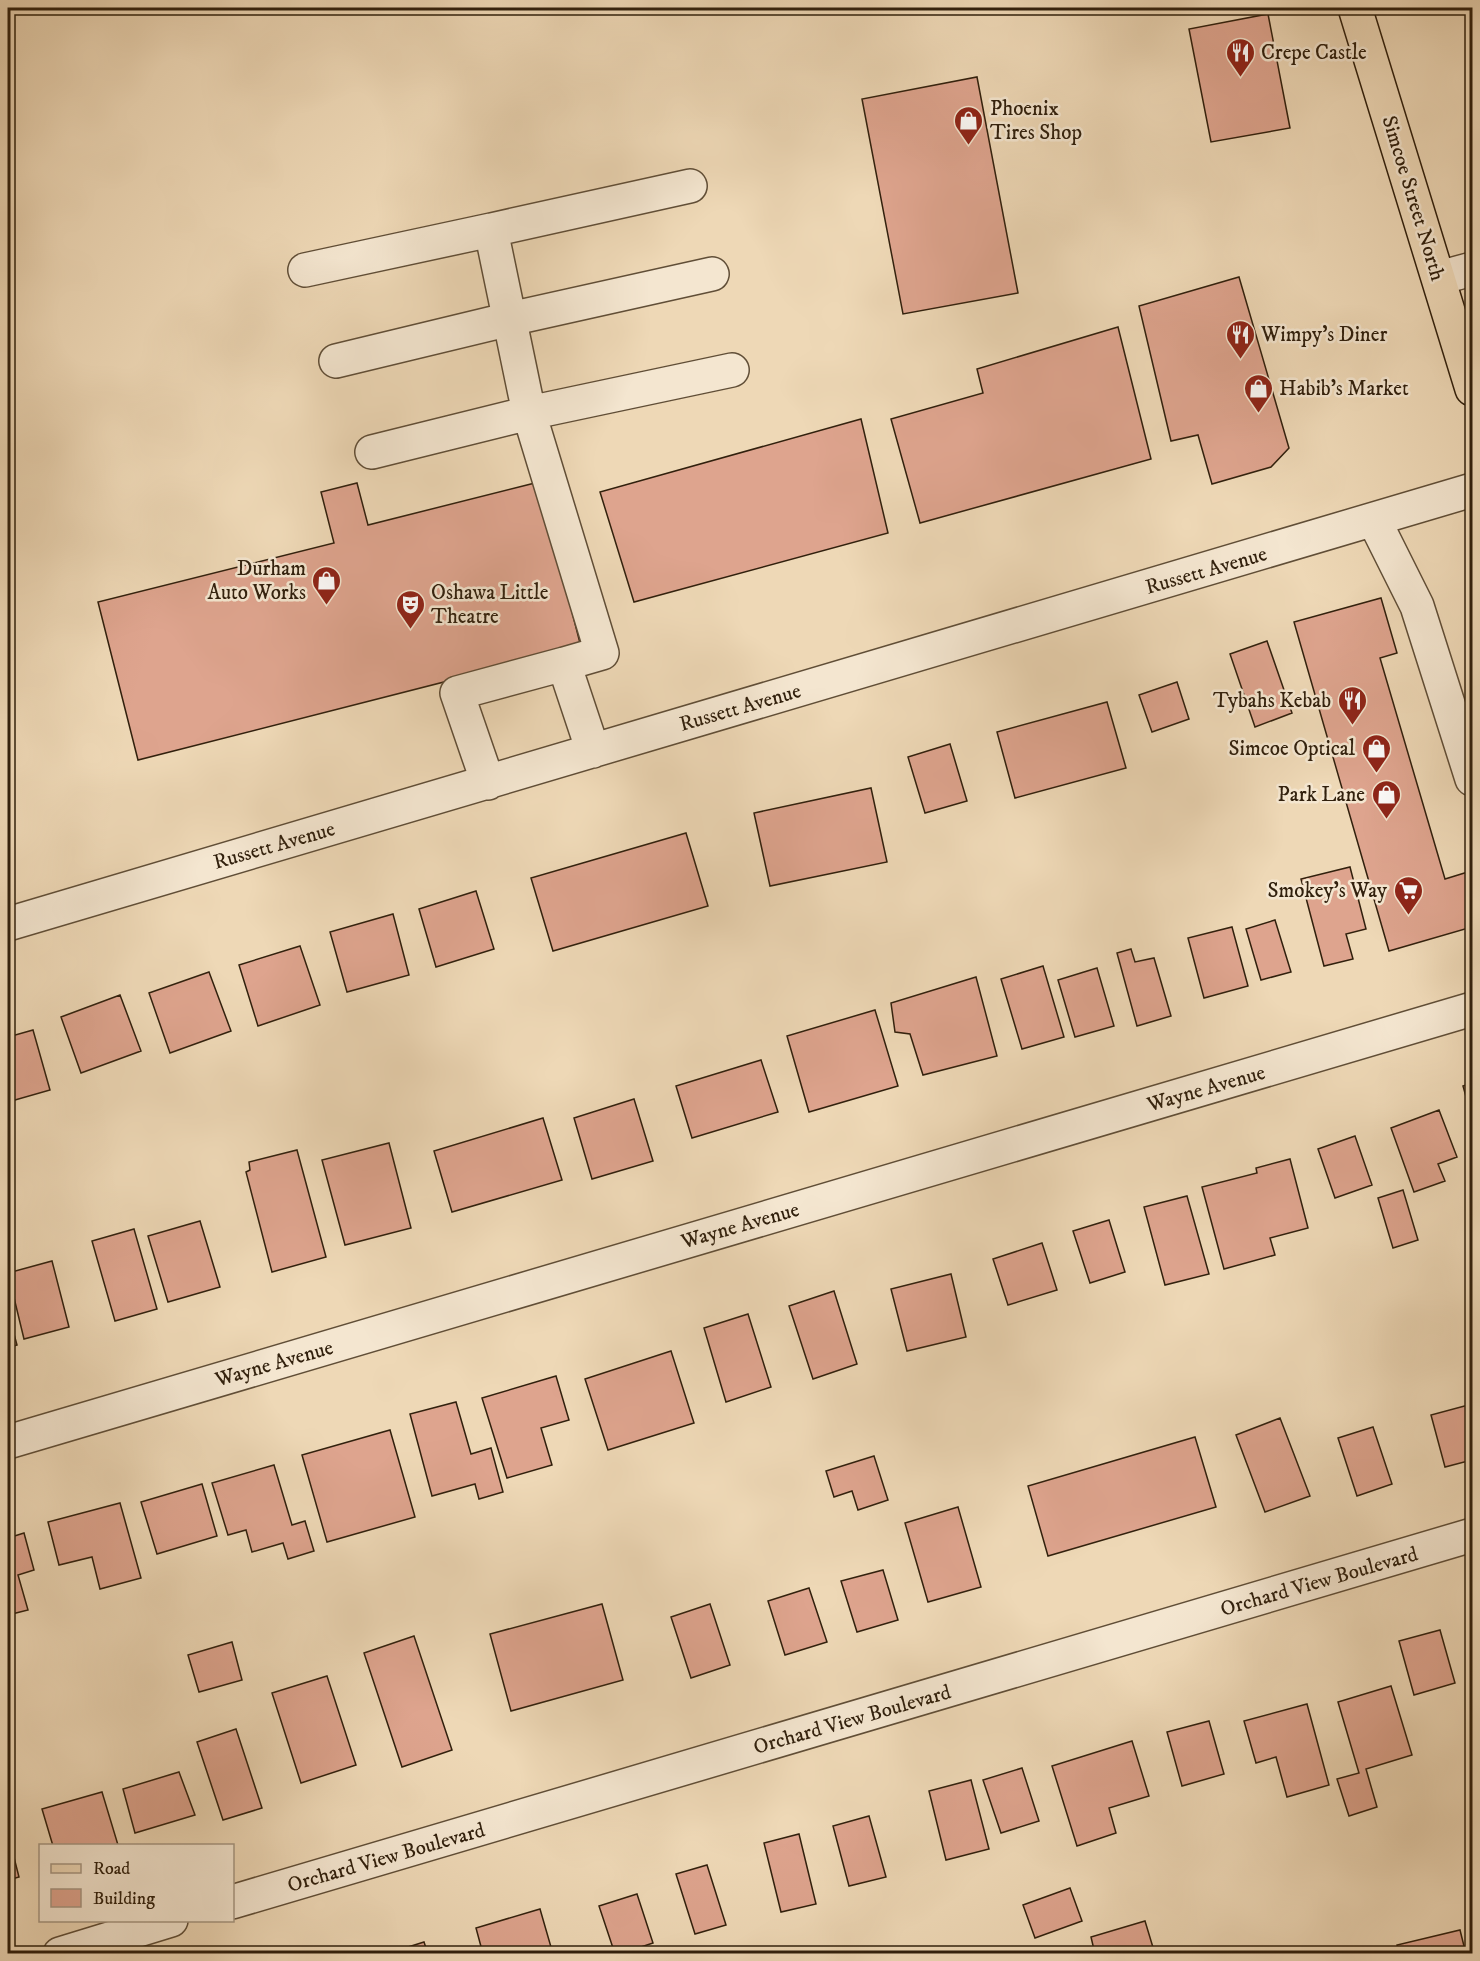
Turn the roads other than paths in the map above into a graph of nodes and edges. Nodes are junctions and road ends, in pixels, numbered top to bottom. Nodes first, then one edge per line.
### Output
1 (1355, 8) edge
2 (690, 186) dead end
3 (491, 230) junction
4 (1473, 269) edge
5 (304, 270) dead end
6 (712, 274) dead end
7 (1439, 279) junction
8 (510, 319) junction
9 (336, 361) dead end
10 (732, 370) dead end
11 (1473, 389) edge
12 (529, 413) junction
13 (372, 452) dead end
14 (1473, 490) edge
15 (1374, 520) junction
16 (564, 664) junction
17 (1464, 725) edge
18 (593, 751) junction
19 (1473, 779) edge
20 (488, 783) junction
21 (8, 924) edge
22 (1473, 1009) edge
23 (8, 1442) edge
24 (1473, 1535) edge
25 (234, 1901) edge
26 (164, 1922) edge
27 (60, 1953) edge

1 - 7 main road, Simcoe Street North
2 - 3 street
3 - 5 street
3 - 8 street
4 - 7 street
6 - 8 street
7 - 11 main road, Simcoe Street North
8 - 9 street
8 - 12 street
10 - 12 street
12 - 13 street
12 - 16 street
14 - 15 street, Russett Avenue
15 - 17 street
15 - 18 street, Russett Avenue
16 - 18 street
16 - 20 street
17 - 19 street
18 - 20 street, Russett Avenue
20 - 21 street, Russett Avenue
22 - 23 street, Wayne Avenue
24 - 25 street, Orchard View Boulevard
26 - 27 street

